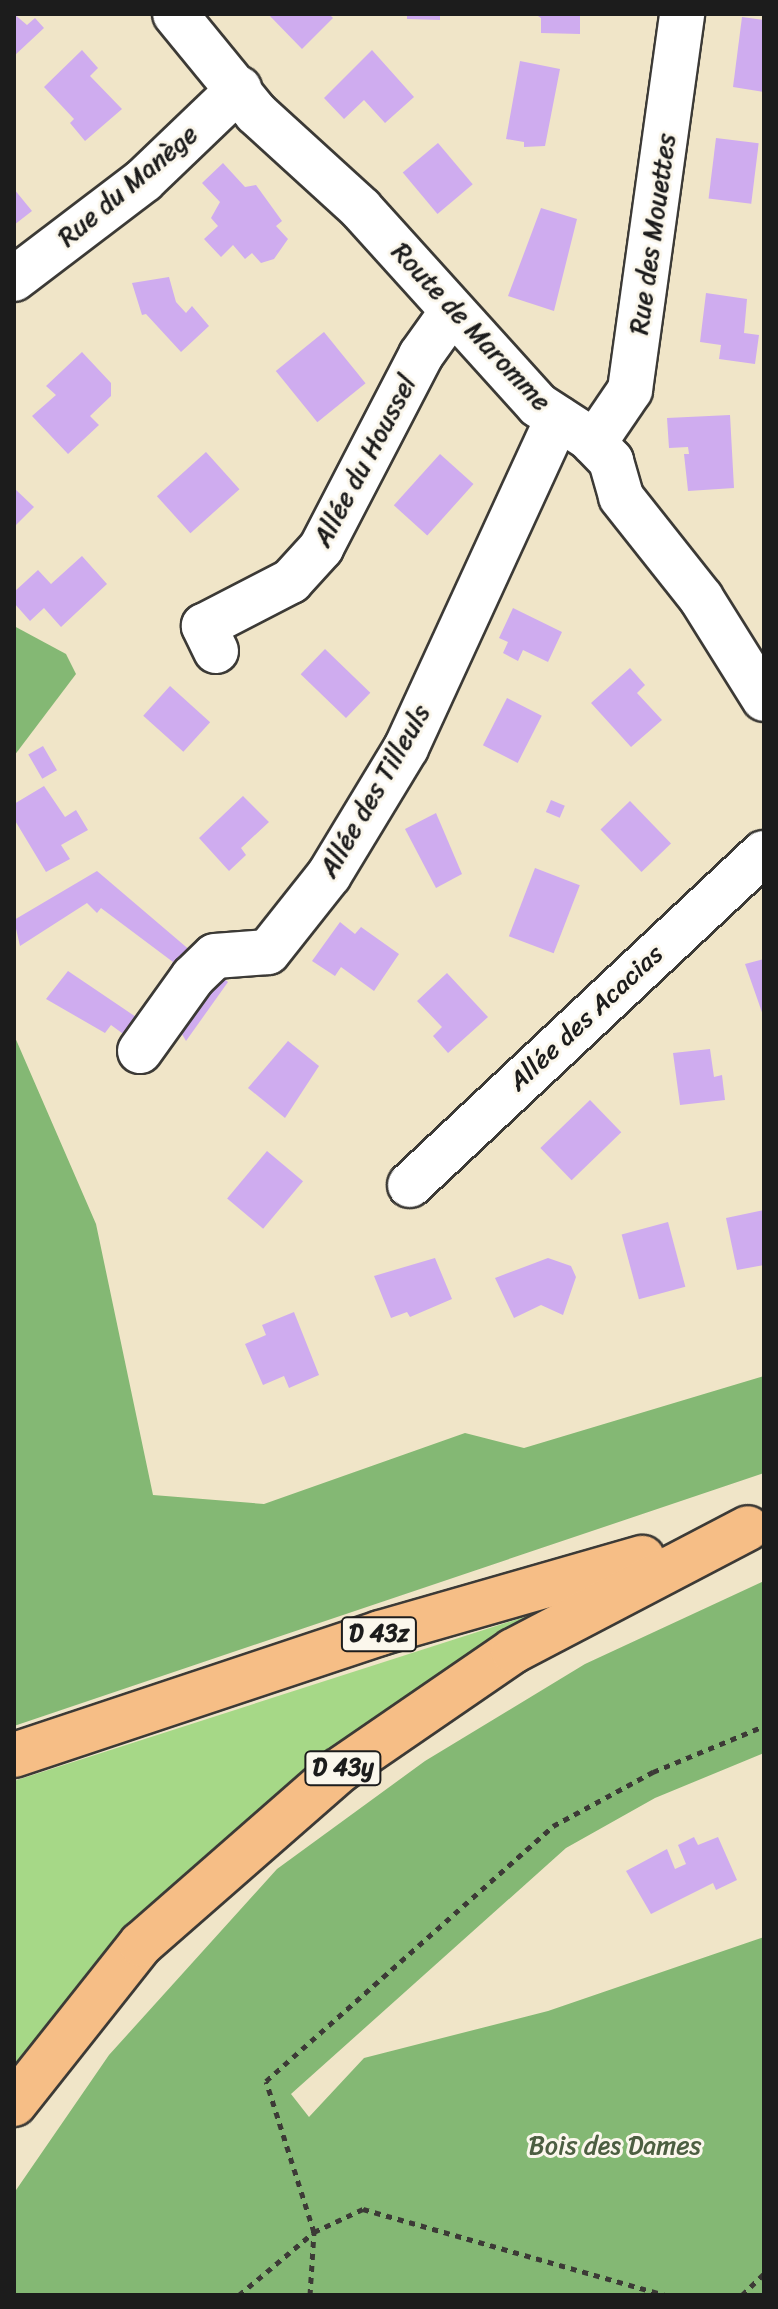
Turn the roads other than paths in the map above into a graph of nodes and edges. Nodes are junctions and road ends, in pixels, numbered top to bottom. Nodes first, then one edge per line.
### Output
1 (175, 14) edge
2 (682, 14) edge
3 (239, 89) junction
4 (14, 279) edge
5 (451, 313) junction
6 (558, 418) junction
7 (594, 443) junction
8 (216, 651) dead end
9 (764, 699) edge
10 (764, 853) edge
11 (140, 1051) dead end
12 (410, 1185) dead end
13 (756, 1525) edge
14 (14, 1755) edge
15 (14, 2104) edge

1 - 3 street, Route de Maromme
2 - 7 street, Rue des Mouettes
3 - 4 street, Rue du Manège
3 - 5 street, Route de Maromme
5 - 6 street, Route de Maromme
5 - 8 street, Allée du Houssel
6 - 7 street, Route de Maromme
6 - 11 street, Allée des Tilleuls
7 - 9 street, Route de Maromme
10 - 12 street, Allée des Acacias
13 - 14 highway, D 43z
13 - 15 highway, D 43y

